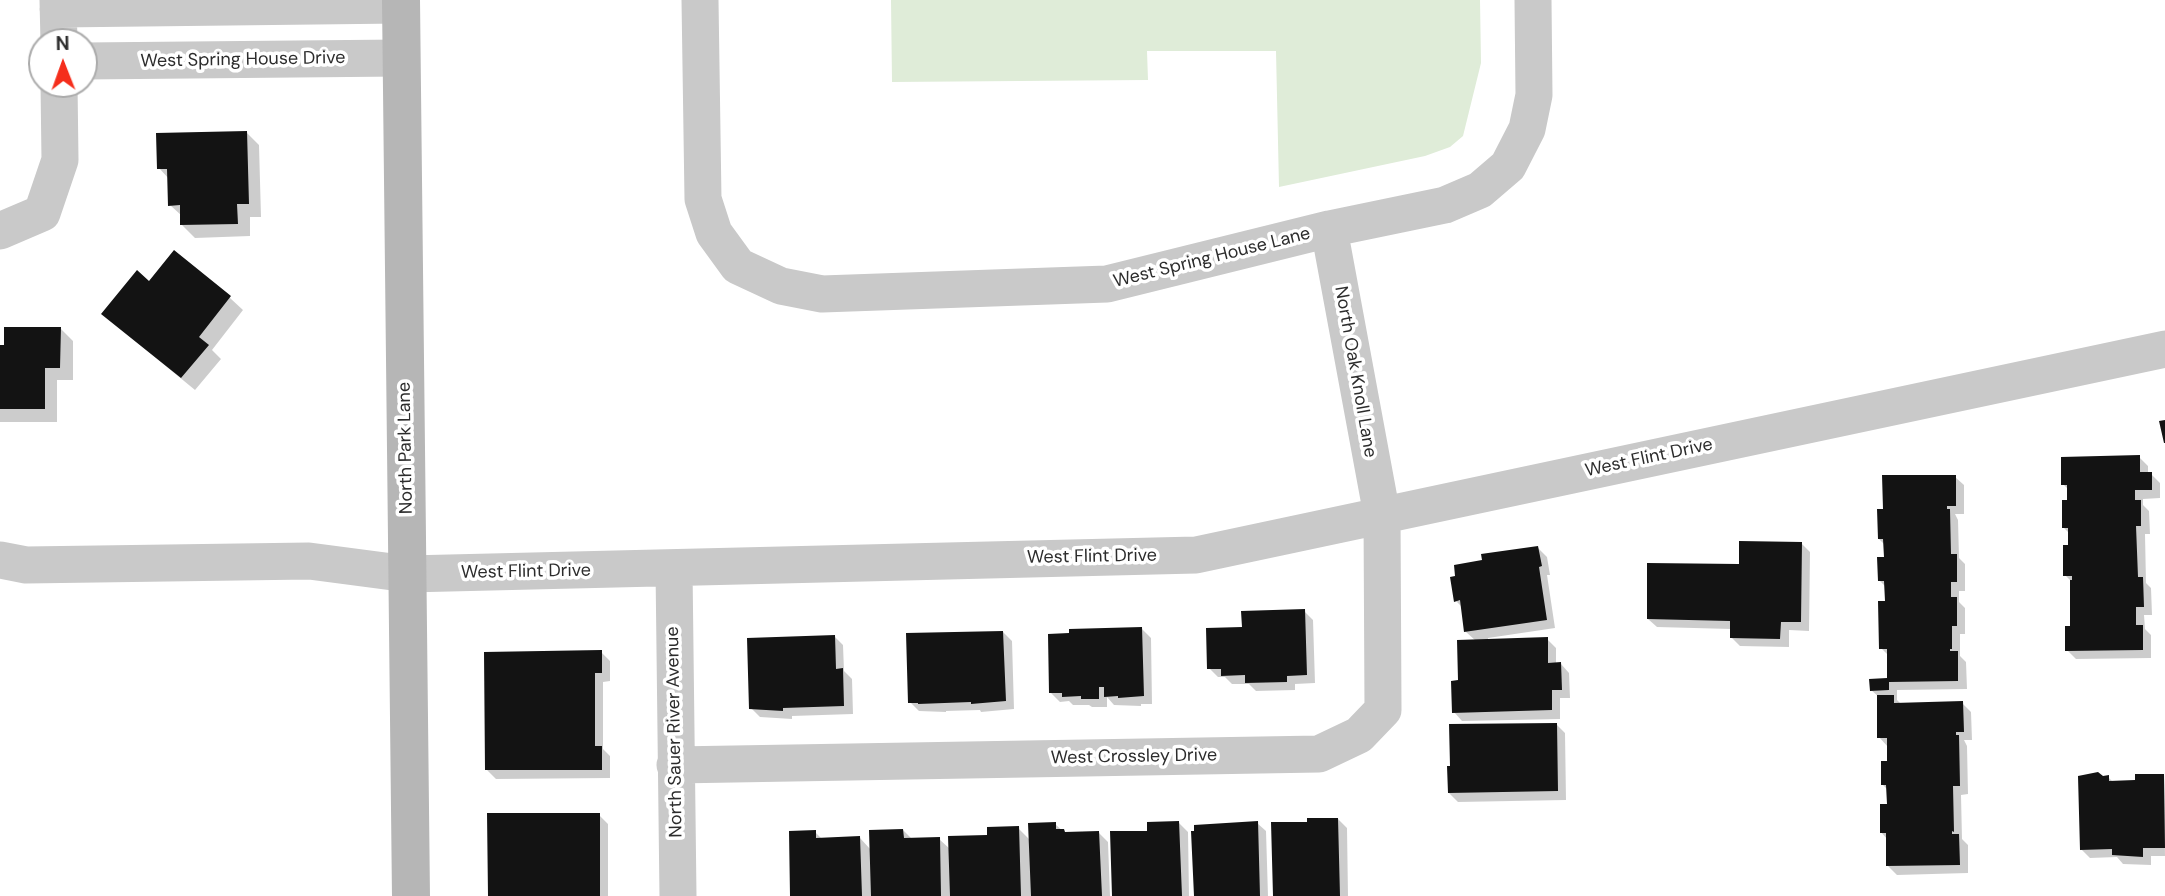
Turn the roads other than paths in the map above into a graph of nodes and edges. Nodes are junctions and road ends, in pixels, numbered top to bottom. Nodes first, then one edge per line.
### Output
1 (700, 0) edge
2 (1533, 0) edge
3 (401, 3) edge
4 (58, 17) edge
5 (401, 58) junction
6 (98, 61) edge
7 (59, 98) edge
8 (1329, 229) junction
9 (0, 231) edge
10 (2165, 349) edge
11 (1382, 515) junction
12 (0, 560) edge
13 (674, 568) junction
14 (408, 574) junction
15 (675, 765) junction
16 (411, 896) edge
17 (678, 896) edge

1 - 8 street, West Spring House Lane
2 - 8 street, West Spring House Lane
3 - 4 street
3 - 5 street, North Park Lane
5 - 6 street, West Spring House Drive
5 - 14 street, North Park Lane
7 - 9 street
8 - 11 street, North Oak Knoll Lane
10 - 11 street, West Flint Drive
11 - 13 street, West Flint Drive
11 - 15 street, West Crossley Drive
12 - 14 street, West Flint Drive
13 - 14 street, West Flint Drive
13 - 15 street, North Sauer River Avenue
14 - 16 street, North Park Lane
15 - 17 street, North Sauer River Avenue

